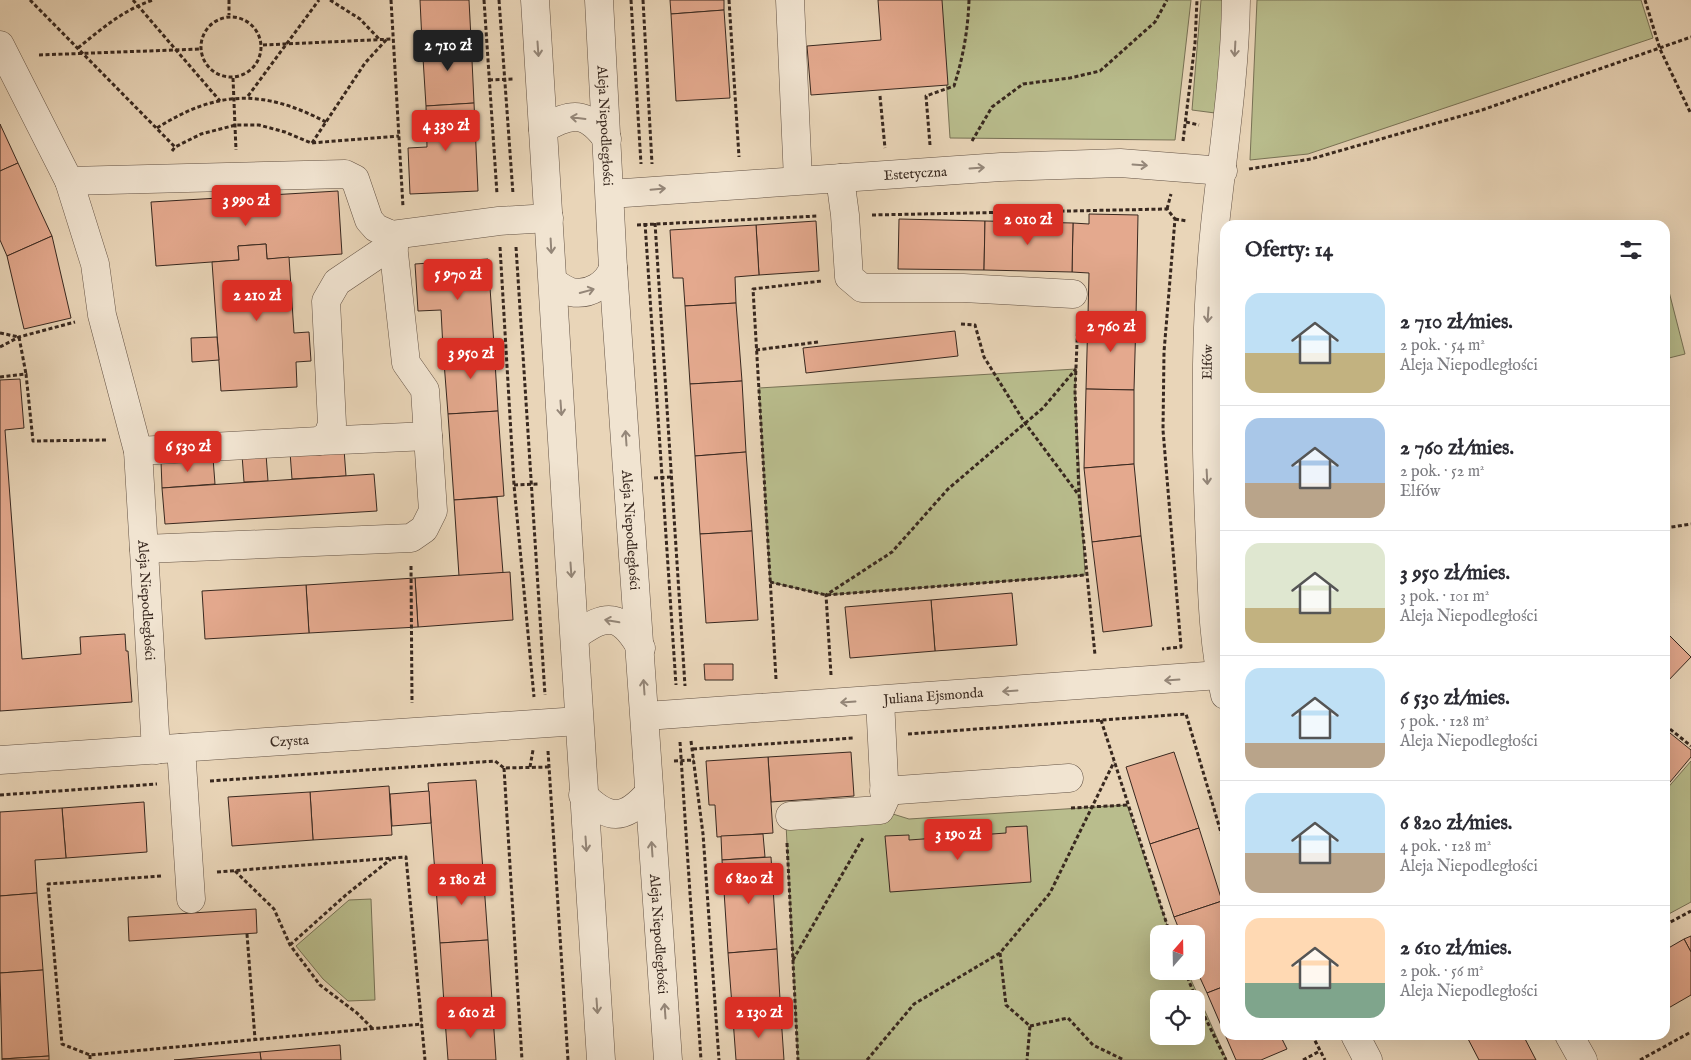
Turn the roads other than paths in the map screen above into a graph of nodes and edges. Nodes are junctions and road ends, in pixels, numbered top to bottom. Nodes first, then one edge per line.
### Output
1 (535, 0) edge
2 (599, 0) edge
3 (790, 0) edge
4 (1236, 0) edge
5 (0, 44) edge
6 (543, 129) junction
7 (607, 139) junction
8 (1233, 170) junction
9 (840, 178) junction
10 (798, 180) junction
11 (69, 181) junction
12 (610, 194) junction
13 (549, 218) junction
14 (393, 241) junction
15 (613, 268) junction
16 (553, 282) junction
17 (1073, 294) road end
18 (428, 436) junction
19 (320, 441) junction
20 (138, 451) junction
21 (144, 549) junction
22 (575, 636) junction
23 (641, 648) junction
24 (1220, 664) edge
25 (1220, 685) edge
26 (880, 700) junction
27 (646, 716) junction
28 (579, 721) junction
29 (169, 749) junction
30 (0, 760) edge
31 (1069, 778) dead end
32 (648, 794) junction
33 (583, 796) junction
34 (882, 800) junction
35 (790, 816) road end
36 (190, 887) road end
37 (1358, 1040) edge
38 (1572, 1040) edge
39 (601, 1060) edge
40 (668, 1060) edge
41 (1368, 1060) edge
42 (1583, 1060) edge

1 -> 6 street
2 - 7 street, Aleja Niepodległości
3 - 10 street
4 -> 8 street, Elfów
5 - 11 street, Aleja Niepodległości
7 -> 6 street
6 - 13 street
7 - 12 street, Aleja Niepodległości
9 -> 8 street, Estetyczna
8 -> 24 street, Elfów
9 - 10 street, Estetyczna
9 - 17 street
12 -> 10 street, Estetyczna
11 - 14 street
11 - 20 street, Aleja Niepodległości
12 - 15 street, Aleja Niepodległości
13 - 14 street
13 -> 16 street
14 - 18 street
14 - 19 street
16 -> 15 street
23 -> 15 street, Aleja Niepodległości
16 -> 22 street
18 - 19 street
18 - 21 street
19 - 20 street
20 - 21 street, Aleja Niepodległości
21 - 29 street, Aleja Niepodległości
23 -> 22 street
22 - 28 street
27 -> 23 street, Aleja Niepodległości
25 -> 26 street, Juliana Ejsmonda
26 -> 27 street, Juliana Ejsmonda
26 - 34 street
27 - 32 street, Aleja Niepodległości
28 - 29 street, Czysta
28 - 33 street
29 - 30 street, Czysta
29 - 36 street, Aleja Niepodległości
31 - 34 street
32 - 33 street
40 -> 32 street, Aleja Niepodległości
33 -> 39 street
34 - 35 street
37 - 41 street
38 - 42 street

